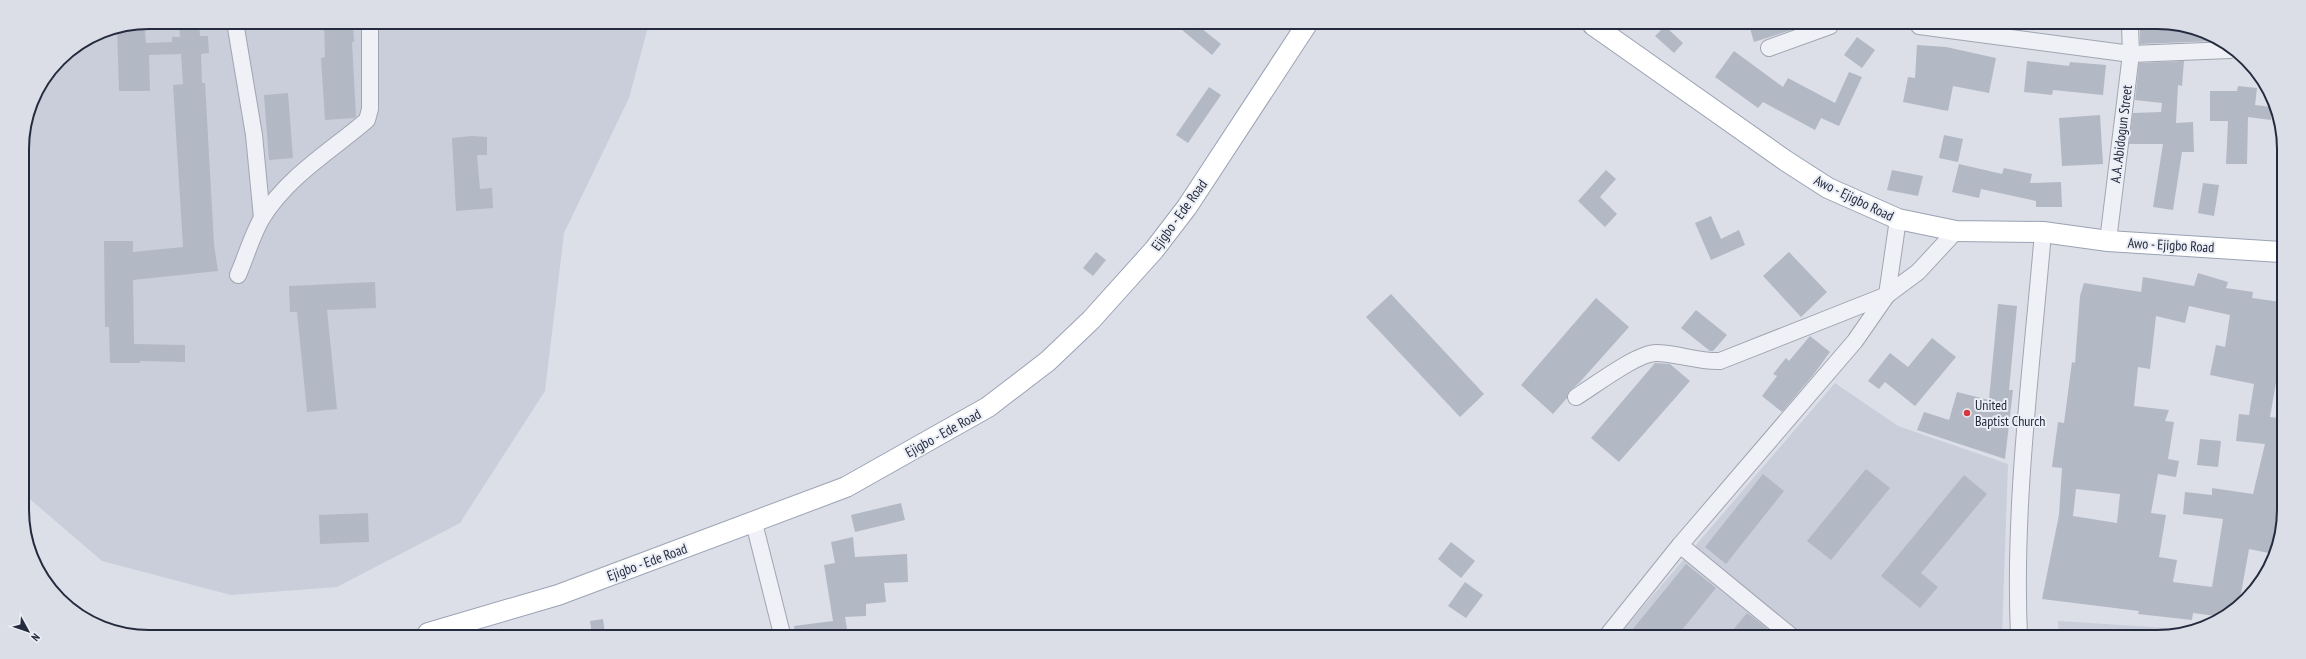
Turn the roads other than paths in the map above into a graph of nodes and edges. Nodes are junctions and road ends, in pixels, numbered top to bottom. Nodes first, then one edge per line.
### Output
1 (236, 29) edge
2 (370, 29) edge
3 (1304, 29) edge
4 (1598, 29) edge
5 (1822, 29) edge
6 (1942, 29) edge
7 (2130, 29) edge
8 (1769, 48) dead end
9 (2225, 50) edge
10 (2131, 54) junction
11 (262, 218) junction
12 (1898, 219) junction
13 (1956, 231) junction
14 (2042, 232) junction
15 (2108, 242) junction
16 (2277, 252) edge
17 (238, 275) dead end
18 (1887, 295) junction
19 (1576, 397) dead end
20 (754, 523) junction
21 (1680, 545) junction
22 (438, 630) edge
23 (781, 630) edge
24 (1612, 630) edge
25 (1784, 630) edge
26 (2019, 630) edge

1 - 11 street
2 - 11 street
3 - 20 main road, Ejigbo - Ede Road
4 - 12 main road, Awo - Ejigbo Road
5 - 8 street
6 - 10 street
7 - 10 street, A.A. Abidogun Street
9 - 10 street
10 - 15 street, A.A. Abidogun Street
11 - 17 street
12 - 13 main road, Awo - Ejigbo Road
12 - 18 street
13 - 14 main road, Awo - Ejigbo Road
13 - 18 street
14 - 15 main road, Awo - Ejigbo Road
14 - 26 street
15 - 16 main road, Awo - Ejigbo Road
18 - 19 street
18 - 21 street
20 - 22 main road, Ejigbo - Ede Road
20 - 23 street
21 - 24 street
21 - 25 street

